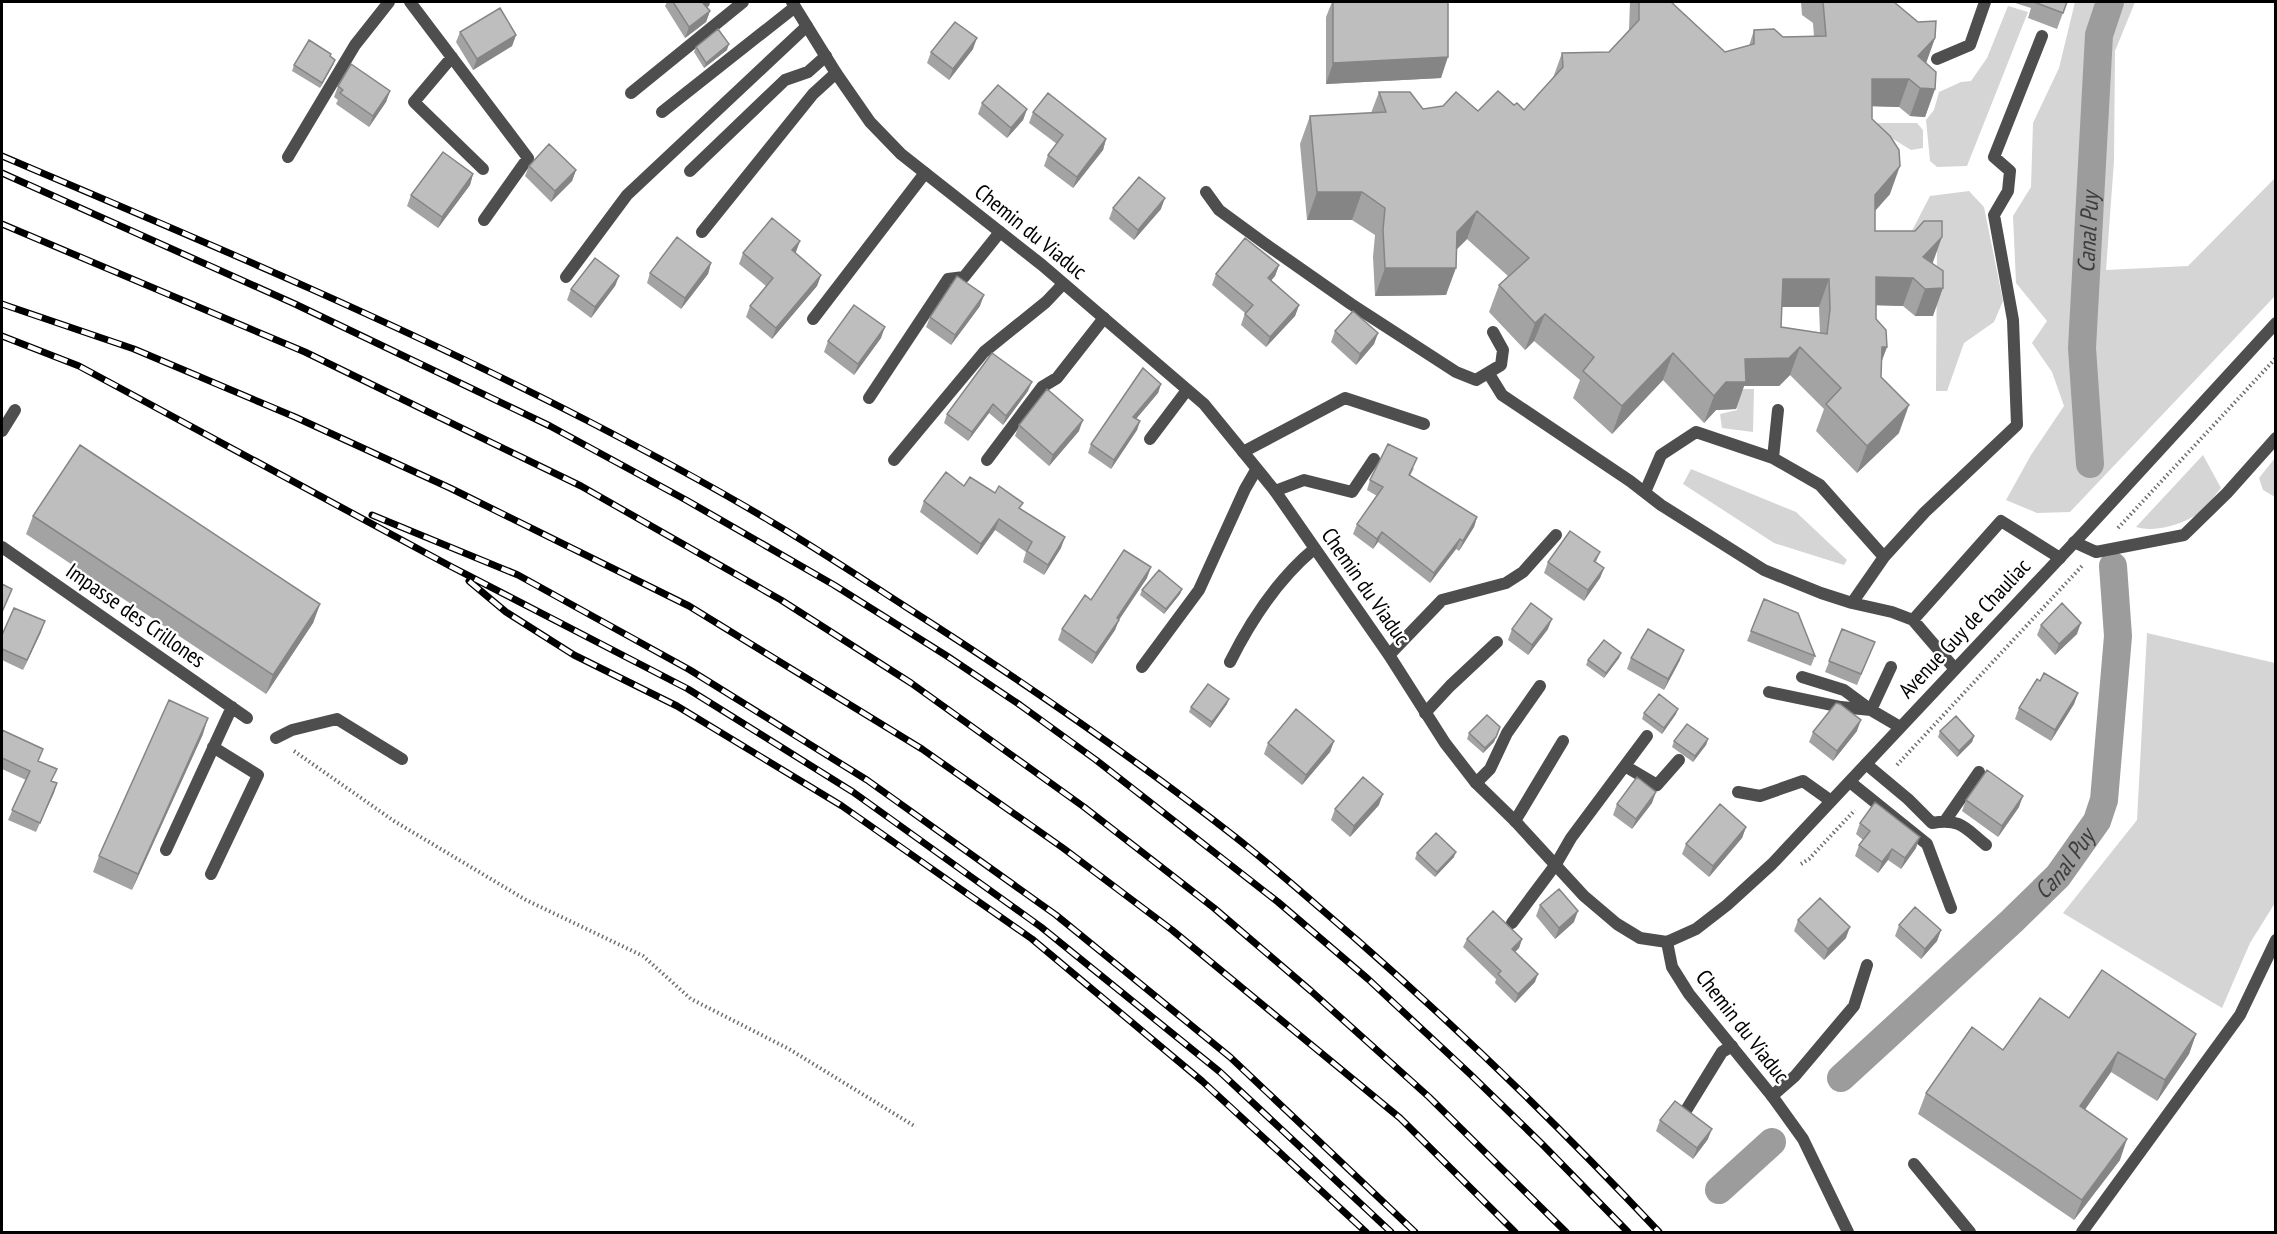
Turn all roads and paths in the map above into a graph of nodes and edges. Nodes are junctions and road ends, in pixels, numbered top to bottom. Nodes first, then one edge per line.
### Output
1 (389, 2) edge
2 (410, 2) edge
3 (743, 2) edge
4 (1985, 2) edge
5 (794, 4) edge
6 (807, 26) junction
7 (2042, 36) dead end
8 (826, 56) junction
9 (452, 57) junction
10 (1937, 59) edge
11 (836, 73) junction
12 (631, 93) dead end
13 (662, 112) dead end
14 (288, 157) dead end
15 (483, 169) dead end
16 (690, 171) dead end
17 (925, 173) junction
18 (1206, 192) dead end
19 (484, 220) dead end
20 (702, 232) dead end
21 (1000, 232) junction
22 (566, 277) dead end
23 (1064, 284) junction
24 (1104, 318) junction
25 (813, 319) dead end
26 (2276, 323) edge
27 (1492, 332) dead end
28 (1489, 374) junction
29 (1187, 390) junction
30 (869, 398) dead end
31 (15, 410) dead end
32 (1778, 410) dead end
33 (1424, 424) dead end
34 (2, 431) edge
35 (2276, 438) edge
36 (1150, 439) dead end
37 (1243, 452) junction
38 (1773, 458) junction
39 (1374, 459) dead end
40 (894, 460) dead end
41 (987, 460) dead end
42 (1256, 470) junction
43 (1275, 491) junction
44 (1645, 492) junction
45 (1556, 536) dead end
46 (2074, 543) junction
47 (2, 547) edge
48 (1314, 549) junction
49 (1884, 557) junction
50 (2060, 558) junction
51 (1852, 603) junction
52 (1913, 620) junction
53 (1497, 642) dead end
54 (1389, 655) junction
55 (1230, 662) dead end
56 (1142, 667) dead end
57 (1891, 667) dead end
58 (1955, 669) junction
59 (1802, 676) dead end
60 (1540, 686) dead end
61 (1769, 692) dead end
62 (232, 707) junction
63 (1871, 710) junction
64 (1425, 713) junction
65 (247, 718) dead end
66 (1900, 727) junction
67 (1647, 736) dead end
68 (276, 738) joint
69 (1563, 741) dead end
70 (213, 747) junction
71 (402, 759) dead end
72 (1679, 759) dead end
73 (1866, 764) junction
74 (1625, 766) junction
75 (1979, 772) dead end
76 (1850, 782) junction
77 (1476, 783) junction
78 (1738, 792) dead end
79 (1831, 801) junction
80 (1945, 820) junction
81 (1515, 821) junction
82 (1986, 845) dead end
83 (166, 850) dead end
84 (1556, 864) junction
85 (211, 874) dead end
86 (1951, 908) dead end
87 (1512, 923) dead end
88 (2276, 940) edge
89 (1667, 942) junction
90 (1867, 965) dead end
91 (1732, 1046) junction
92 (1772, 1096) junction
93 (1685, 1112) edge
94 (916, 1127) dead end
95 (1914, 1164) dead end
96 (1848, 1233) edge
97 (1970, 1233) edge
98 (2082, 1233) edge

1 - 14 street
2 - 9 street
3 - 12 street
4 - 10 street
5 - 6 street, Chemin du Viaduc
5 - 13 street
6 - 8 street, Chemin du Viaduc
6 - 22 street
7 - 49 street
8 - 11 street, Chemin du Viaduc
8 - 16 street
9 - 15 street
9 - 19 street
11 - 17 street, Chemin du Viaduc
11 - 20 street
17 - 21 street, Chemin du Viaduc
17 - 25 street
18 - 28 street
21 - 23 street, Chemin du Viaduc
21 - 30 street
23 - 24 street, Chemin du Viaduc
23 - 40 street
24 - 29 street, Chemin du Viaduc
24 - 41 street
26 - 46 street, Avenue Guy de Chauliac
27 - 28 street
28 - 44 street
29 - 36 street
29 - 37 street, Chemin du Viaduc
31 - 34 street
32 - 38 street
33 - 37 street
35 - 46 street
37 - 42 street, Chemin du Viaduc
38 - 44 street
38 - 49 street
39 - 43 street
42 - 43 street, Chemin du Viaduc
42 - 56 street
43 - 48 street, Chemin du Viaduc
44 - 51 street
45 - 54 street
46 - 50 street, Avenue Guy de Chauliac
47 - 62 street, Impasse des Crillones
48 - 54 street, Chemin du Viaduc
48 - 55 street
49 - 51 street
50 - 52 street
50 - 58 street, Avenue Guy de Chauliac
51 - 52 street
52 - 58 street
53 - 64 street
54 - 64 street, Chemin du Viaduc
57 - 63 street
58 - 66 street, Avenue Guy de Chauliac
59 - 63 street
60 - 77 street
61 - 63 street
62 - 65 street, Impasse des Crillones
62 - 70 street
63 - 66 street
64 - 77 street, Chemin du Viaduc
66 - 73 street, Avenue Guy de Chauliac
67 - 74 street
68 - 71 street
68 - 94 path
69 - 81 street
70 - 83 street
70 - 85 street
72 - 74 street
73 - 76 street, Avenue Guy de Chauliac
73 - 80 street
74 - 84 street
75 - 80 street
76 - 79 street, Avenue Guy de Chauliac
76 - 86 street
77 - 81 street, Chemin du Viaduc
78 - 79 street
79 - 89 street, Avenue Guy de Chauliac
80 - 82 street
81 - 84 street, Chemin du Viaduc
84 - 87 street
84 - 89 street, Chemin du Viaduc
88 - 98 street
89 - 91 street, Chemin du Viaduc
90 - 92 street
91 - 92 street, Chemin du Viaduc
91 - 93 street
92 - 96 street, Chemin du Viaduc
95 - 97 street

